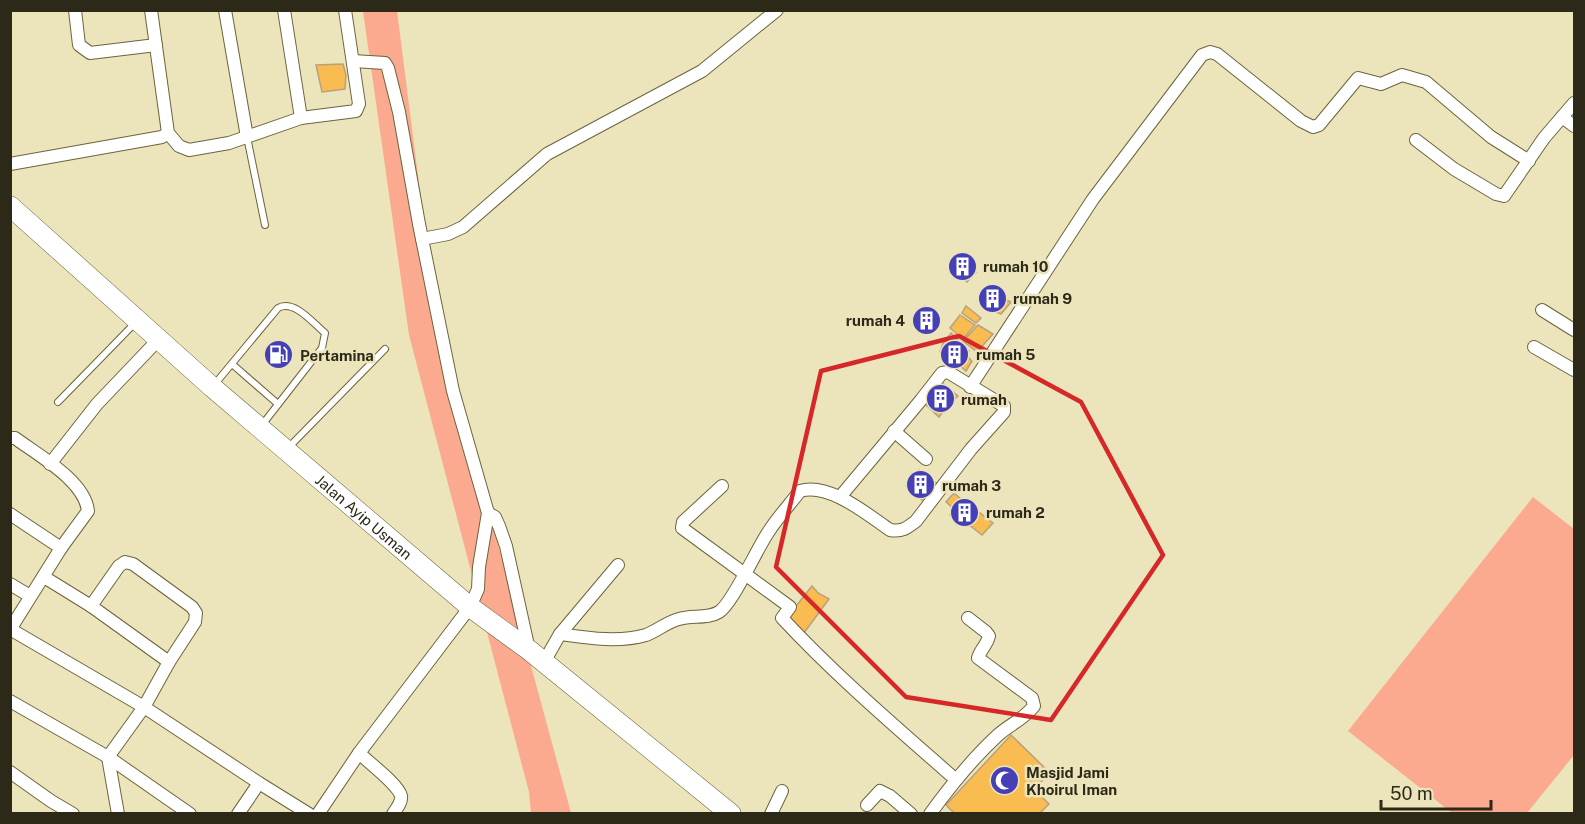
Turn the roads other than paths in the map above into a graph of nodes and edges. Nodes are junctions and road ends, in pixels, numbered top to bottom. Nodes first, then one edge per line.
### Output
1 (75, 10) edge
2 (152, 10) edge
3 (225, 10) edge
4 (284, 10) edge
5 (345, 10) edge
6 (777, 10) edge
7 (156, 45) junction
8 (353, 61) junction
9 (1575, 103) edge
10 (1562, 117) junction
11 (301, 118) junction
12 (1575, 126) edge
13 (168, 133) junction
14 (247, 137) junction
15 (1416, 140) dead end
16 (1529, 161) junction
17 (10, 164) edge
18 (10, 206) edge
19 (266, 225) dead end
20 (422, 239) junction
21 (1542, 310) dead end
22 (137, 321) junction
23 (1575, 330) edge
24 (158, 340) junction
25 (1534, 347) dead end
26 (385, 349) dead end
27 (231, 364) junction
28 (1575, 370) edge
29 (212, 387) junction
30 (970, 387) junction
31 (58, 402) dead end
32 (278, 405) junction
33 (260, 428) junction
34 (894, 431) junction
35 (10, 438) edge
36 (286, 451) junction
37 (926, 459) dead end
38 (50, 464) junction
39 (722, 486) dead end
40 (840, 497) junction
41 (488, 513) junction
42 (10, 514) edge
43 (61, 548) junction
44 (618, 565) dead end
45 (744, 573) junction
46 (44, 577) junction
47 (10, 584) edge
48 (30, 596) junction
49 (91, 606) junction
50 (470, 607) junction
51 (968, 618) dead end
52 (11, 629) edge
53 (560, 634) junction
54 (537, 656) junction
55 (169, 662) junction
56 (10, 701) edge
57 (144, 706) junction
58 (359, 753) junction
59 (108, 757) junction
60 (10, 772) edge
61 (955, 779) junction
62 (259, 783) junction
63 (783, 791) dead end
64 (867, 805) dead end
65 (73, 813) edge
66 (118, 813) edge
67 (190, 813) edge
68 (238, 813) edge
69 (309, 813) edge
70 (318, 813) edge
71 (393, 813) edge
72 (730, 813) edge
73 (771, 813) edge
74 (911, 813) edge
75 (930, 813) edge

1 - 7 street
2 - 7 street
3 - 14 street
4 - 11 street
5 - 8 street
6 - 20 street
7 - 13 street
8 - 11 street
8 - 20 street
9 - 10 street
10 - 12 street
10 - 16 street
11 - 14 street
13 - 14 street
13 - 17 street
14 - 19 lane
15 - 16 street
16 - 30 street
18 - 22 main road, Jalan Ayip Usman
20 - 41 street
21 - 23 street
22 - 24 main road, Jalan Ayip Usman
22 - 31 lane
24 - 29 main road, Jalan Ayip Usman
24 - 38 street
25 - 28 street
26 - 36 lane
27 - 29 lane
27 - 32 lane
27 - 32 lane
29 - 33 main road, Jalan Ayip Usman
30 - 34 street
30 - 40 street
32 - 33 lane
33 - 36 main road, Jalan Ayip Usman
34 - 37 street
34 - 40 street
35 - 38 street
36 - 50 main road, Jalan Ayip Usman
38 - 43 street
39 - 45 street
40 - 45 street
41 - 50 street
41 - 54 street
42 - 43 street
43 - 46 street
44 - 53 street
45 - 53 street
45 - 61 street
46 - 48 street
46 - 49 street
47 - 48 street
48 - 52 street
49 - 55 street
49 - 55 street
50 - 54 main road, Jalan Ayip Usman
50 - 58 street
51 - 61 street
52 - 57 street
53 - 54 street
54 - 72 main road, Jalan Ayip Usman
55 - 57 street
56 - 59 street
57 - 59 street
57 - 62 street
58 - 70 street
58 - 71 street
59 - 66 street
59 - 67 street
60 - 65 street
61 - 75 street
62 - 68 street
62 - 69 street
63 - 73 street
64 - 74 street

